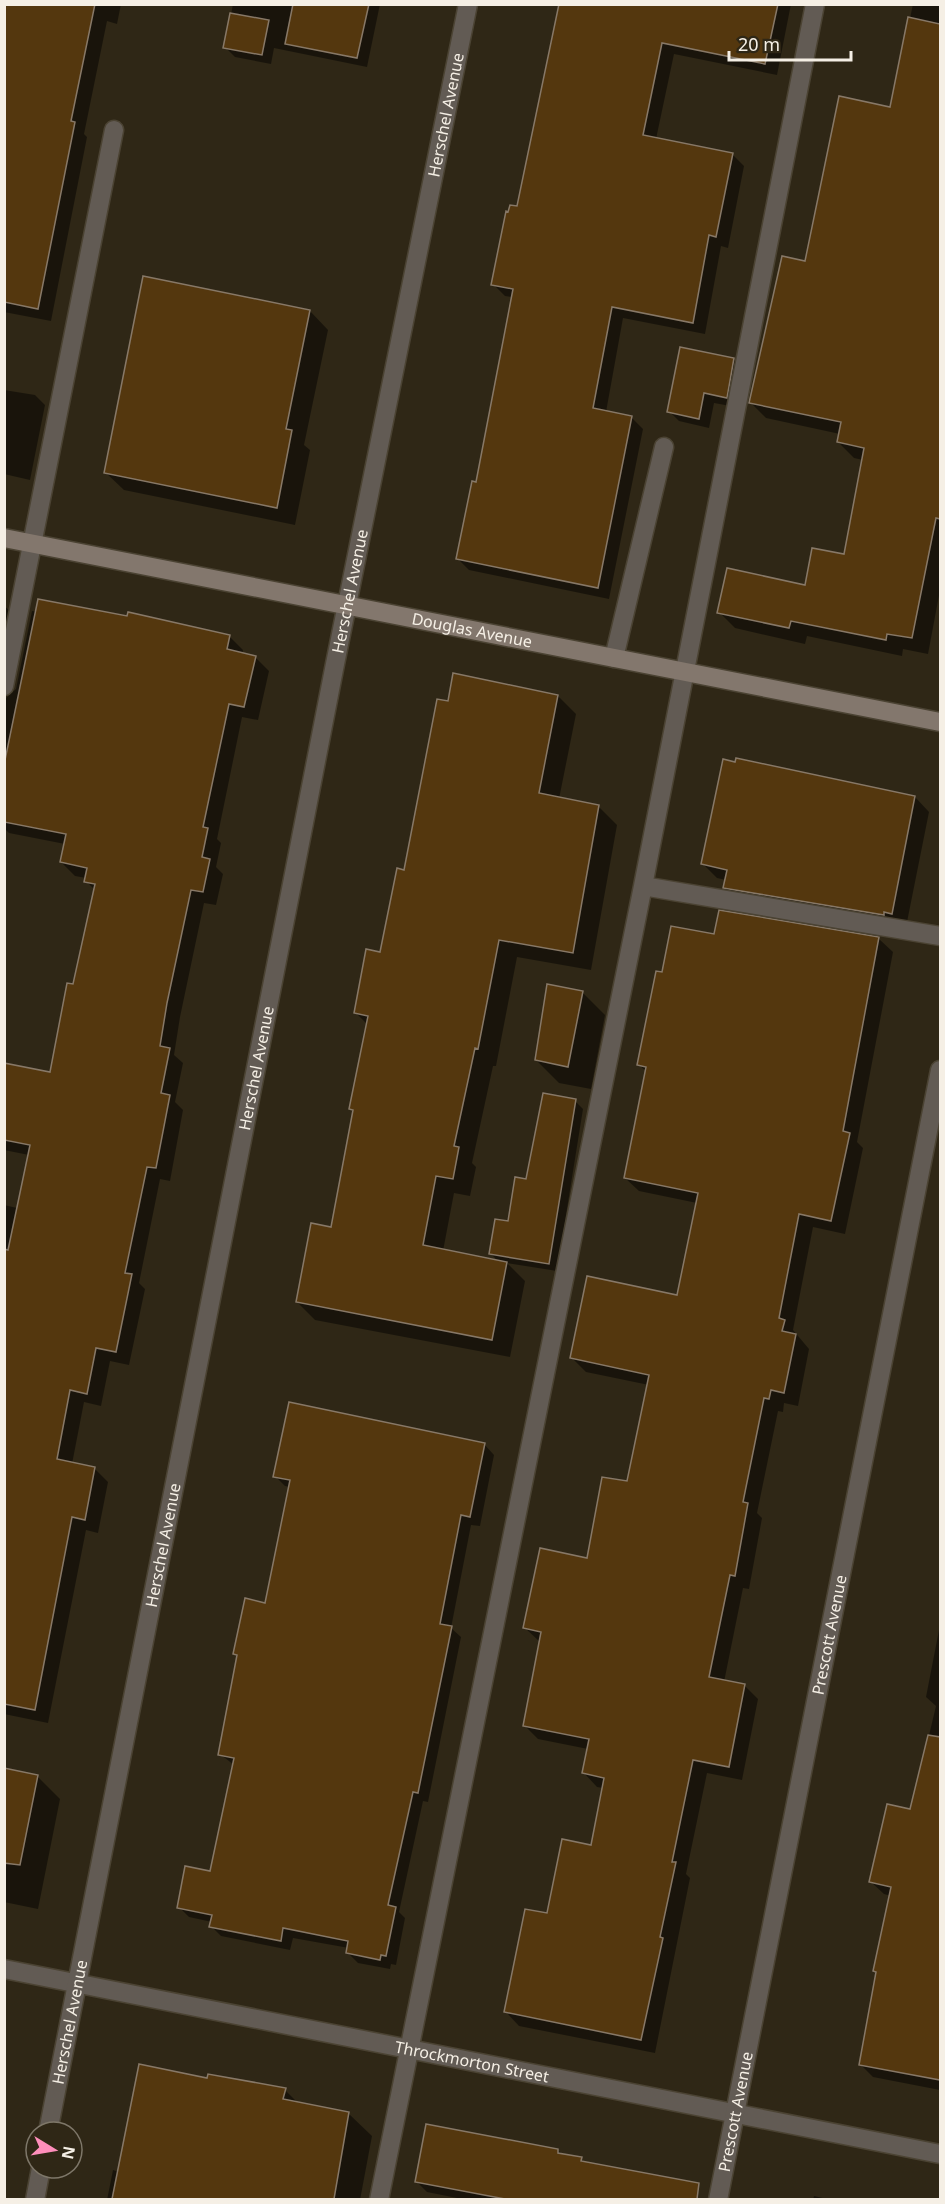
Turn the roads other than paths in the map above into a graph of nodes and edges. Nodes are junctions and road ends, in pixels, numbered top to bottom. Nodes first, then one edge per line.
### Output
1 (468, 4) edge
2 (814, 4) edge
3 (114, 130) dead end
4 (664, 447) dead end
5 (4, 538) edge
6 (34, 544) junction
7 (347, 606) junction
8 (614, 658) junction
9 (684, 672) junction
10 (4, 686) edge
11 (940, 722) edge
12 (644, 886) junction
13 (940, 936) edge
14 (940, 1070) edge
15 (4, 1968) edge
16 (78, 1983) junction
17 (408, 2049) junction
18 (735, 2114) junction
19 (50, 2120) edge
20 (940, 2154) edge
21 (39, 2180) edge
22 (35, 2199) edge
23 (379, 2199) edge
24 (718, 2199) edge

1 - 7 street, Herschel Avenue
2 - 9 street
3 - 6 street
4 - 8 street
5 - 6 street, Douglas Avenue
6 - 7 street, Douglas Avenue
6 - 10 street
7 - 8 street, Douglas Avenue
7 - 16 street, Herschel Avenue
8 - 9 street, Douglas Avenue
9 - 11 street, Douglas Avenue
9 - 12 street
12 - 13 street
12 - 17 street
14 - 18 street, Prescott Avenue
15 - 16 street, Throckmorton Street
16 - 17 street, Throckmorton Street
16 - 19 street, Herschel Avenue
17 - 18 street, Throckmorton Street
17 - 23 street
18 - 20 street, Throckmorton Street
18 - 24 street, Prescott Avenue
21 - 22 street

